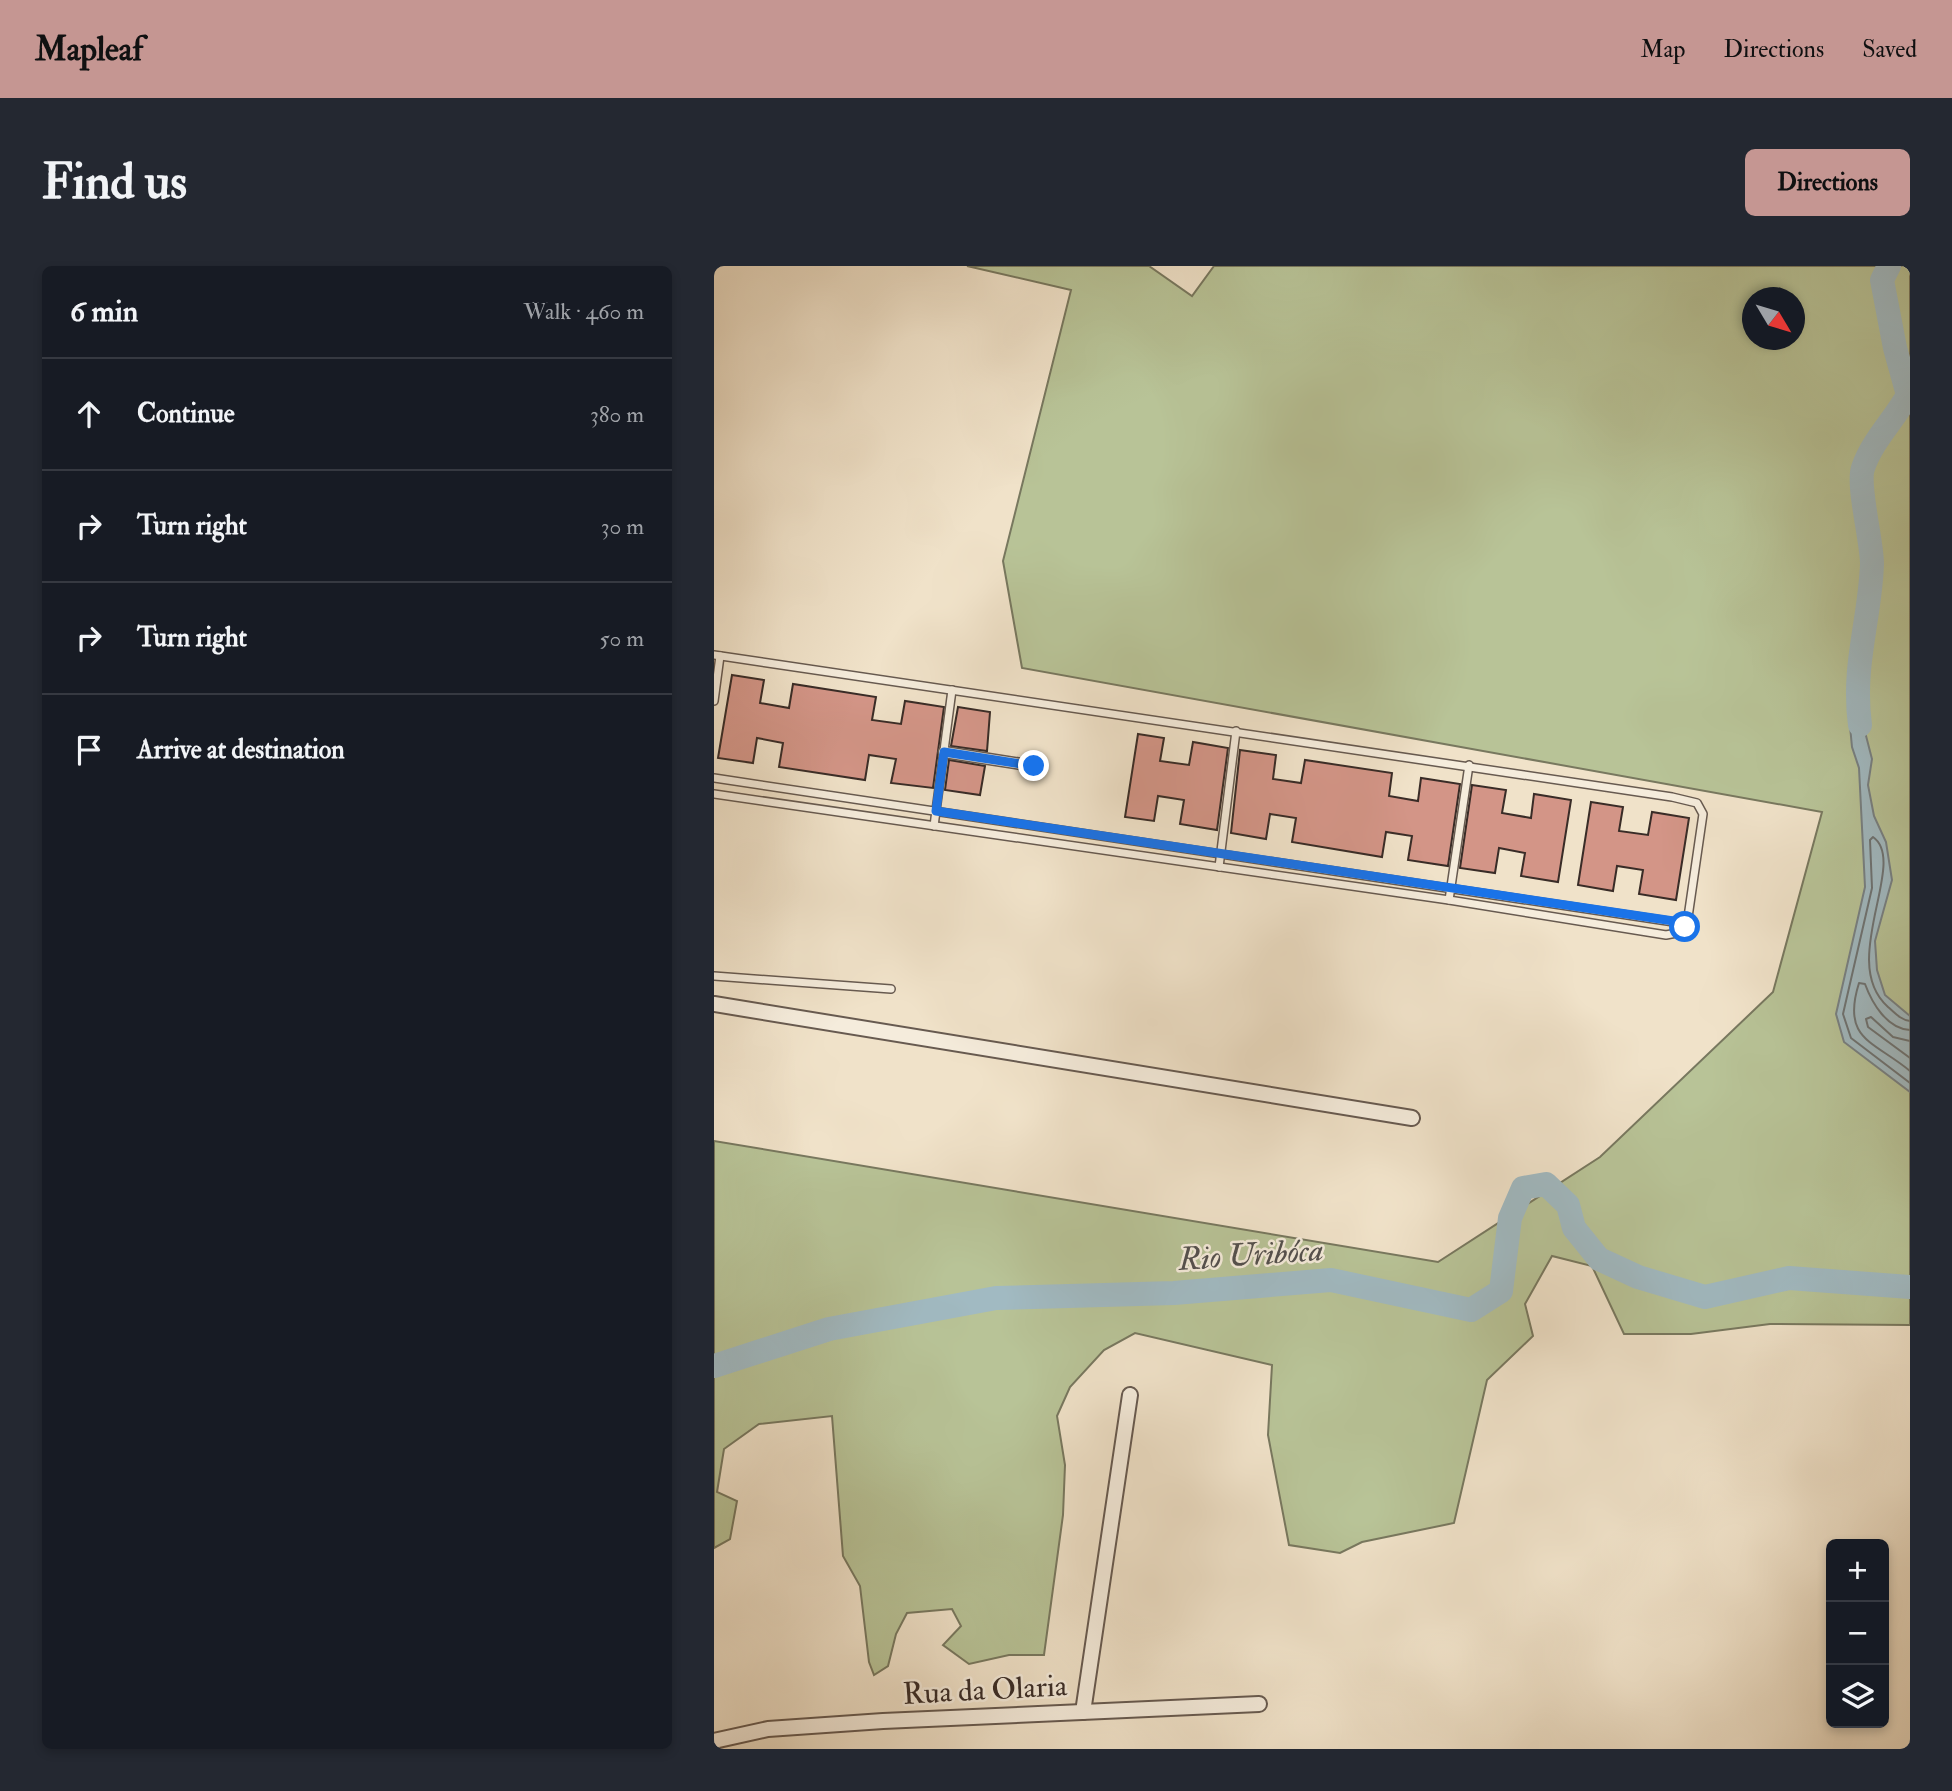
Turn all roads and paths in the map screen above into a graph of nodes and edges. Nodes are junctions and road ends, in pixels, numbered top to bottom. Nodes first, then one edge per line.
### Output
1 (717, 655) edge
2 (952, 690) junction
3 (714, 701) edge
4 (1237, 731) junction
5 (944, 752) junction
6 (1469, 765) junction
7 (1034, 766) dead end
8 (714, 778) edge
9 (714, 794) edge
10 (936, 811) junction
11 (934, 826) junction
12 (1221, 852) junction
13 (1219, 867) junction
14 (1451, 887) junction
15 (1449, 900) junction
16 (1687, 923) junction
17 (714, 976) edge
18 (891, 989) dead end
19 (714, 1004) edge
20 (1412, 1118) dead end
21 (1129, 1395) dead end
22 (1259, 1704) dead end
23 (1083, 1712) junction
24 (714, 1741) edge

1 - 2 lane
1 - 3 lane
2 - 4 lane
2 - 5 lane
4 - 6 lane
4 - 12 lane
5 - 7 street
5 - 10 lane
6 - 14 lane
6 - 16 lane
8 - 10 lane
9 - 11 lane
10 - 11 lane
10 - 12 lane
11 - 13 lane
12 - 13 lane
12 - 14 lane
13 - 15 lane
14 - 15 lane
14 - 16 lane
15 - 16 lane
17 - 18 lane
19 - 20 street
21 - 23 street
22 - 23 street, Rua da Olaria
23 - 24 street, Rua da Olaria

